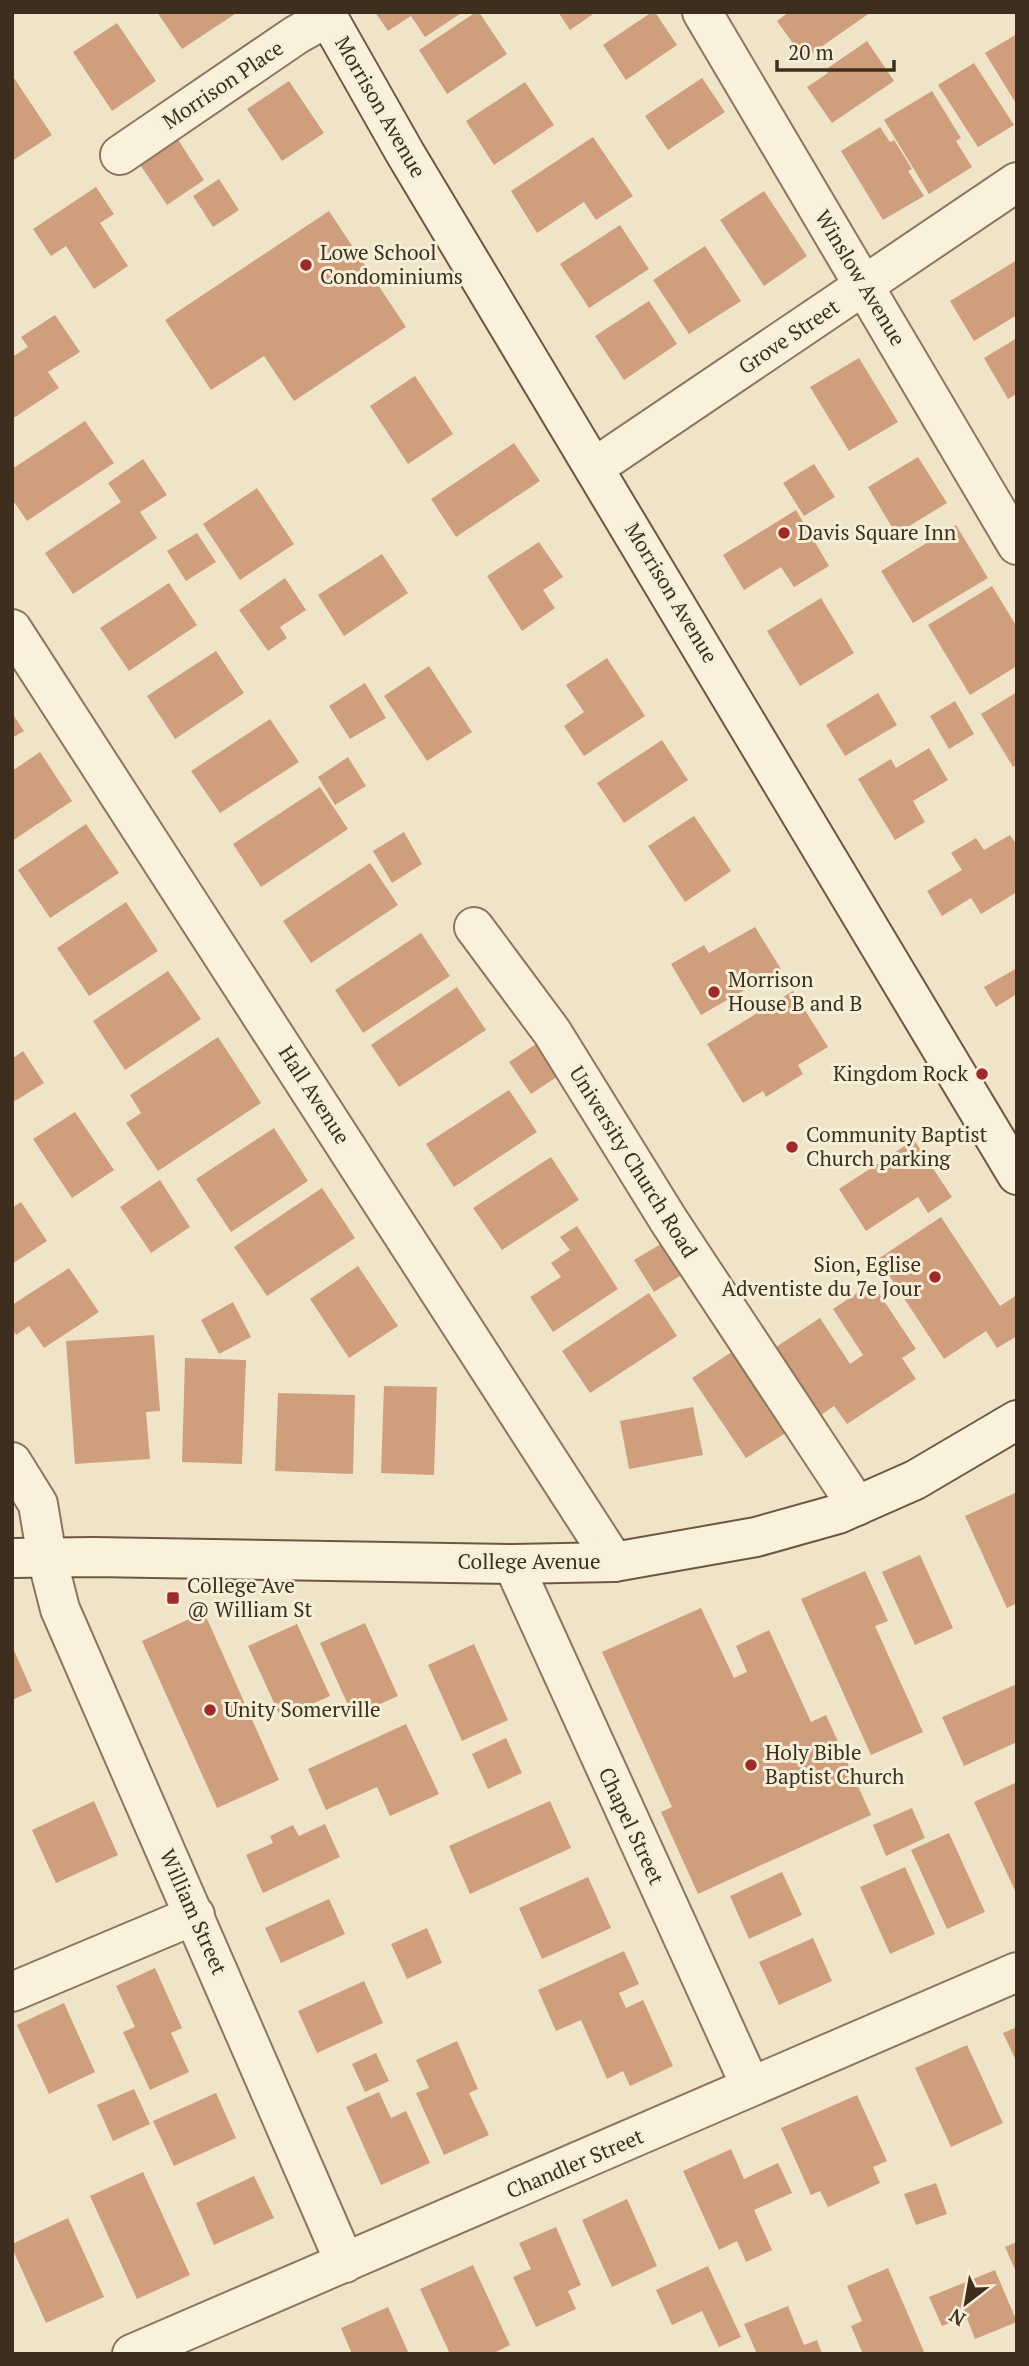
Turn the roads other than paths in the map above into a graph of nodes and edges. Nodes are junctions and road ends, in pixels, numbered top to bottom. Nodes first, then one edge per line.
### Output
1 (702, 12) edge
2 (326, 14) edge
3 (120, 155) dead end
4 (1017, 182) edge
5 (864, 287) junction
6 (595, 467) junction
7 (1017, 545) edge
8 (12, 629) edge
9 (474, 927) dead end
10 (1017, 1175) edge
11 (1017, 1420) edge
12 (12, 1462) edge
13 (857, 1506) junction
14 (30, 1558) edge
15 (614, 1562) junction
16 (513, 1564) junction
17 (195, 1915) junction
18 (1017, 1972) edge
19 (12, 1992) edge
20 (751, 2087) junction
21 (345, 2263) junction
22 (132, 2354) edge

1 - 5 street, Winslow Avenue
2 - 3 street, Morrison Place
2 - 6 street, Morrison Avenue
4 - 5 street, Grove Street
5 - 6 street, Grove Street
5 - 7 street, Winslow Avenue
6 - 10 street, Morrison Avenue
8 - 15 street, Hall Avenue
9 - 13 street, University Church Road
11 - 13 street, College Avenue
12 - 14 street, William Street
13 - 15 street, College Avenue
14 - 16 street, College Avenue
14 - 17 street, William Street
15 - 16 street, College Avenue
16 - 20 street, Chapel Street
17 - 19 street
17 - 21 street, William Street
18 - 20 street, Chandler Street
20 - 21 street, Chandler Street
21 - 22 street, Chandler Street

